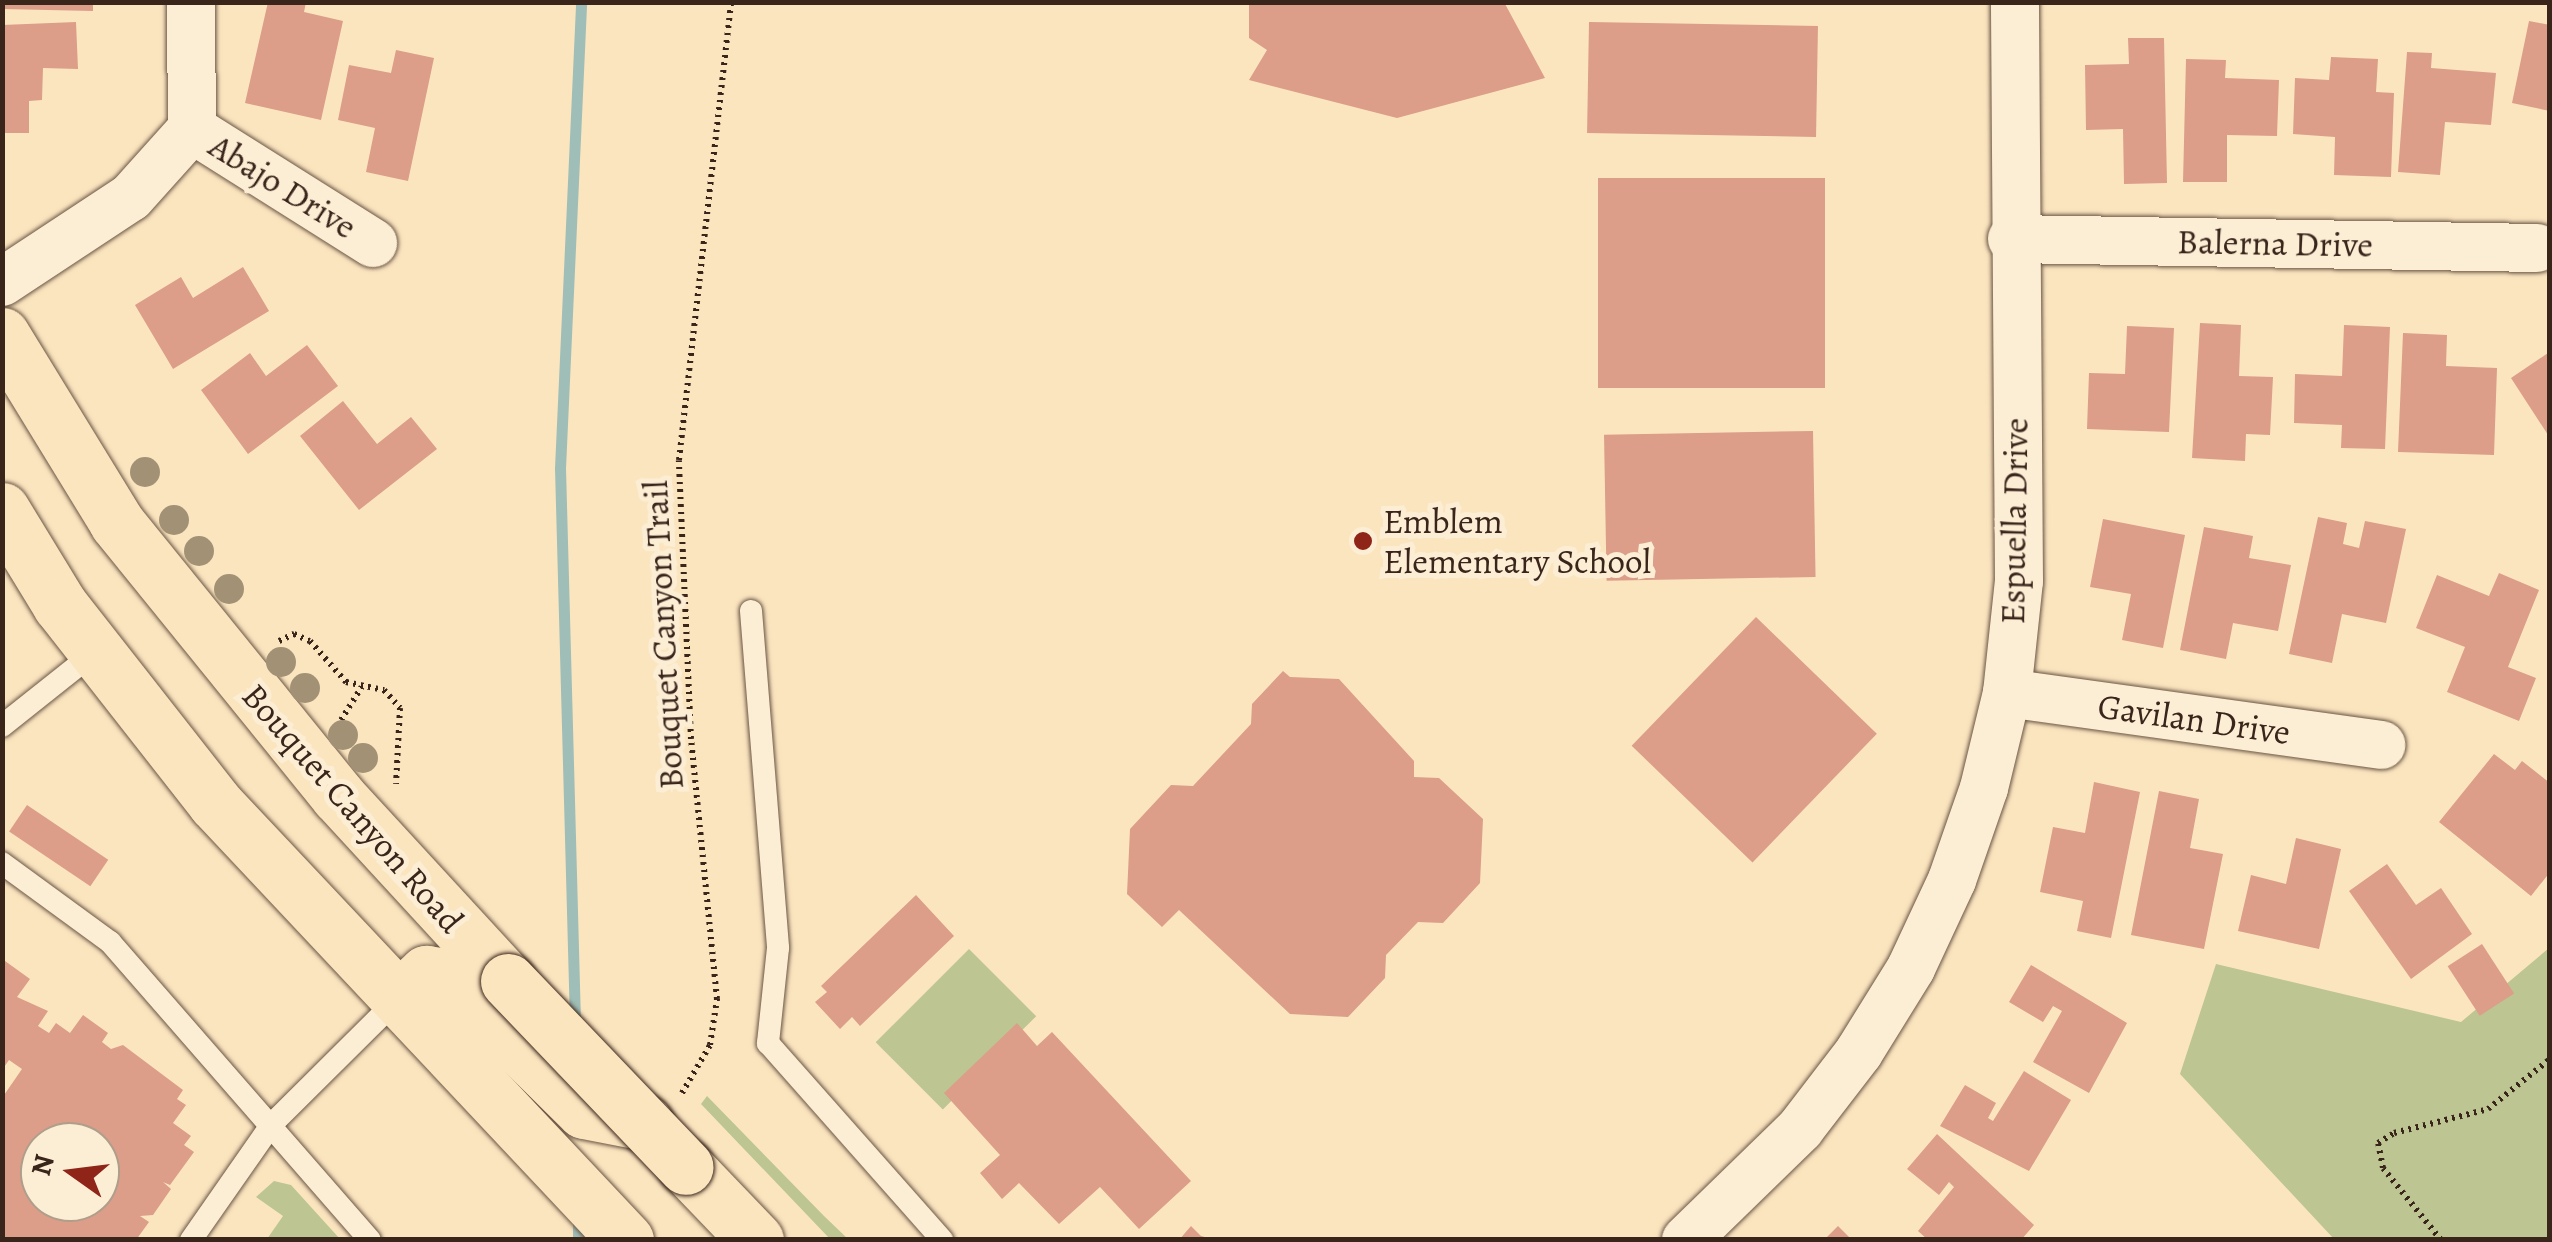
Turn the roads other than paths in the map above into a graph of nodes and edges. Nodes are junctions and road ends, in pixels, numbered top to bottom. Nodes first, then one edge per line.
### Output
1 (191, 2) edge
2 (2015, 2) edge
3 (192, 128) junction
4 (2012, 240) junction
5 (374, 243) dead end
6 (2537, 248) dead end
7 (2, 282) edge
8 (2, 335) edge
9 (2, 510) edge
10 (751, 611) dead end
11 (95, 652) junction
12 (2006, 692) junction
13 (2, 726) edge
14 (2382, 745) dead end
15 (2, 863) edge
16 (398, 998) junction
17 (272, 1124) junction
18 (662, 1140) junction
19 (191, 1240) edge
20 (370, 1240) edge
21 (626, 1240) edge
22 (756, 1240) edge
23 (942, 1240) edge
24 (1686, 1240) edge

1 - 3 street
2 - 4 street, Espuella Drive
3 - 5 street, Abajo Drive
3 - 7 street
4 - 6 street, Balerna Drive
4 - 12 street, Espuella Drive
8 - 18 main road, Bouquet Canyon Road, bridge
9 - 11 main road
10 - 23 lane
11 - 13 lane
11 - 16 main road
12 - 14 street, Gavilan Drive
12 - 24 street, Espuella Drive
15 - 17 lane
16 - 17 lane
16 - 18 main road
16 - 21 main road
17 - 19 lane
17 - 20 lane
18 - 22 main road, Bouquet Canyon Road

